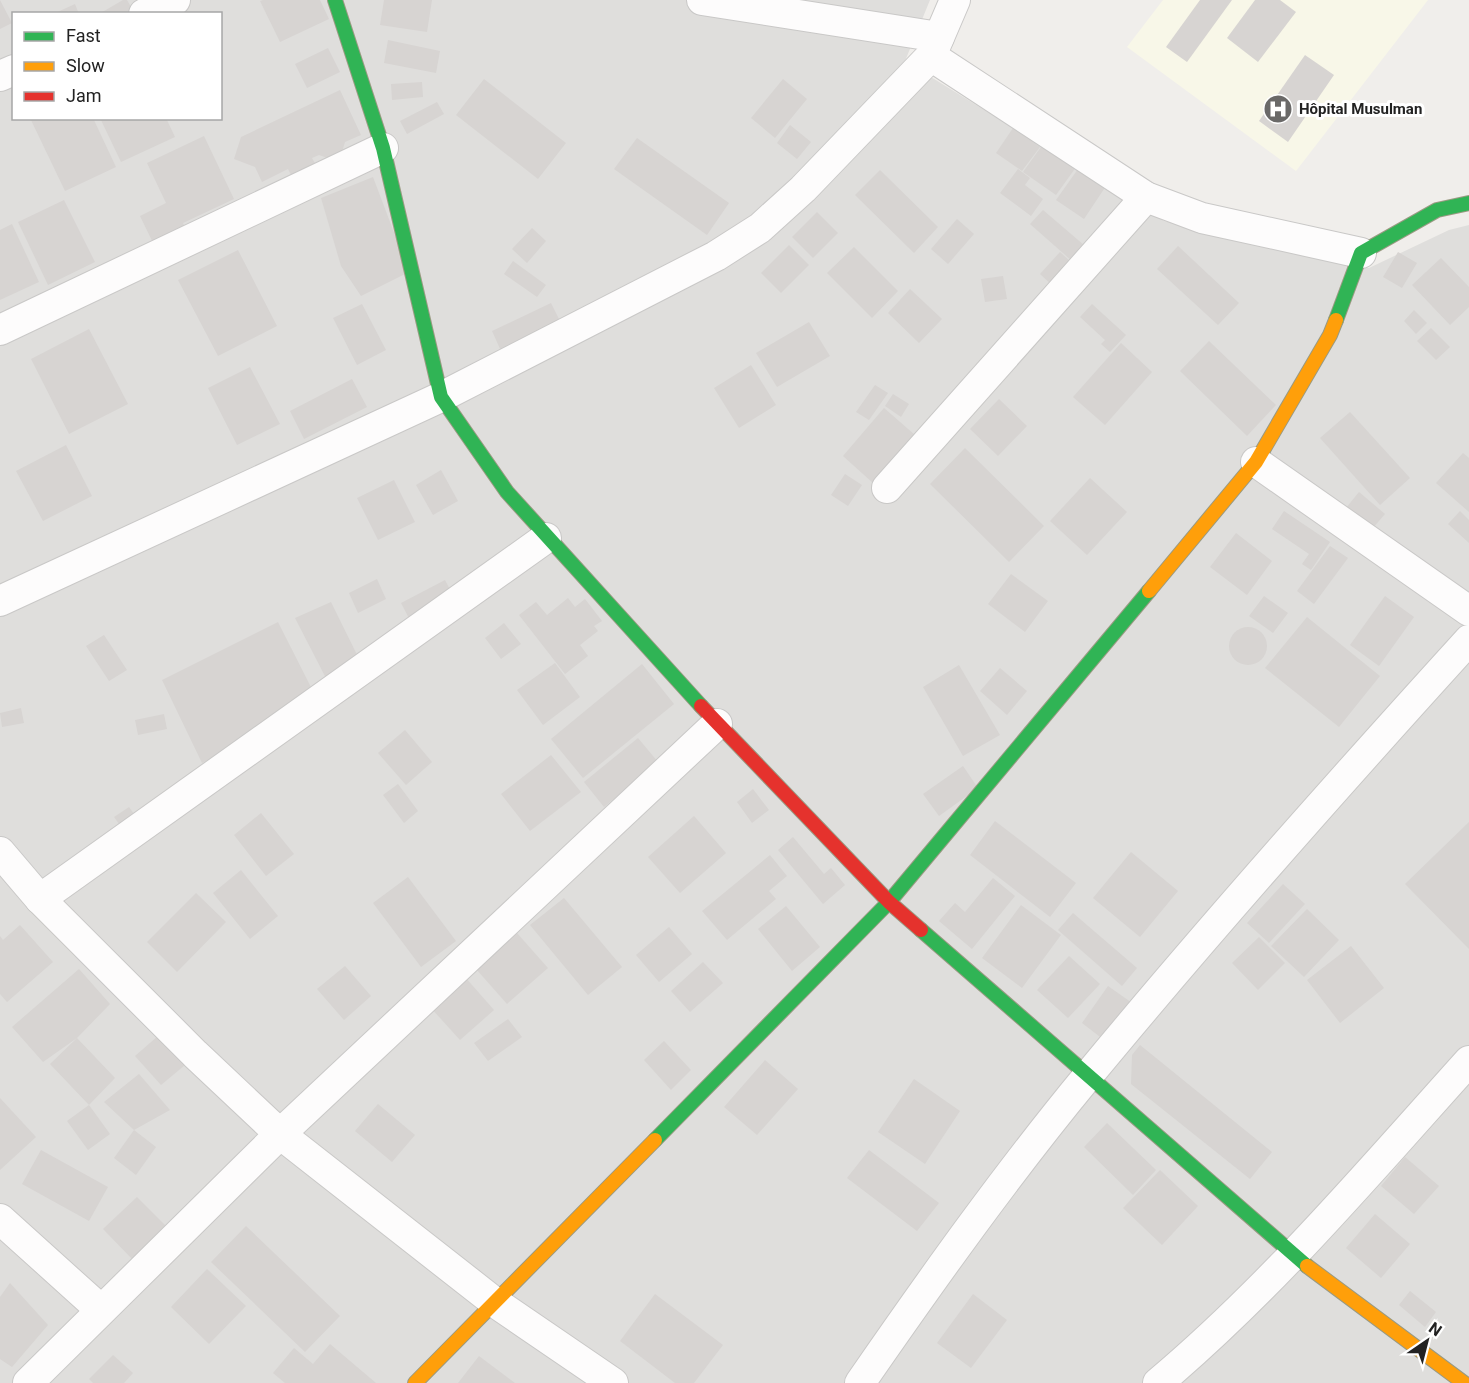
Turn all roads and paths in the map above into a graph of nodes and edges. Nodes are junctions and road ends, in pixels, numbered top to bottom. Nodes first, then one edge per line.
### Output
1 (175, 0) edge
2 (335, 0) edge
3 (702, 0) edge
4 (956, 0) edge
5 (148, 12) edge
6 (935, 46) junction
7 (383, 148) junction
8 (1146, 197) junction
9 (1469, 203) edge
10 (1361, 253) junction
11 (0, 330) edge
12 (441, 397) junction
13 (1256, 462) junction
14 (888, 488) dead end
15 (546, 538) junction
16 (0, 601) edge
17 (1469, 611) edge
18 (1469, 640) edge
19 (717, 724) junction
20 (0, 852) edge
21 (40, 899) junction
22 (889, 902) junction
23 (1469, 1061) edge
24 (1087, 1077) junction
25 (280, 1134) junction
26 (0, 1219) edge
27 (1293, 1255) junction
28 (493, 1301) junction
29 (101, 1310) junction
30 (1461, 1378) edge
31 (28, 1383) edge
32 (415, 1383) edge
33 (613, 1383) edge
34 (860, 1383) edge
35 (1158, 1383) edge

1 - 5 street
2 - 7 street
3 - 6 street
4 - 6 street
6 - 8 street
6 - 12 street
7 - 11 street
7 - 12 street
8 - 10 street
8 - 14 street
9 - 10 street
10 - 13 street
12 - 15 street
12 - 16 street
13 - 17 street
13 - 22 street
15 - 19 street
15 - 21 street
18 - 24 street
19 - 22 street
19 - 25 street
20 - 21 street
21 - 25 street
22 - 24 street
22 - 28 street
23 - 27 street
24 - 27 street
24 - 34 street
25 - 28 street
25 - 29 street
26 - 29 street
27 - 30 street
27 - 35 street
28 - 32 street
28 - 33 street
29 - 31 street

